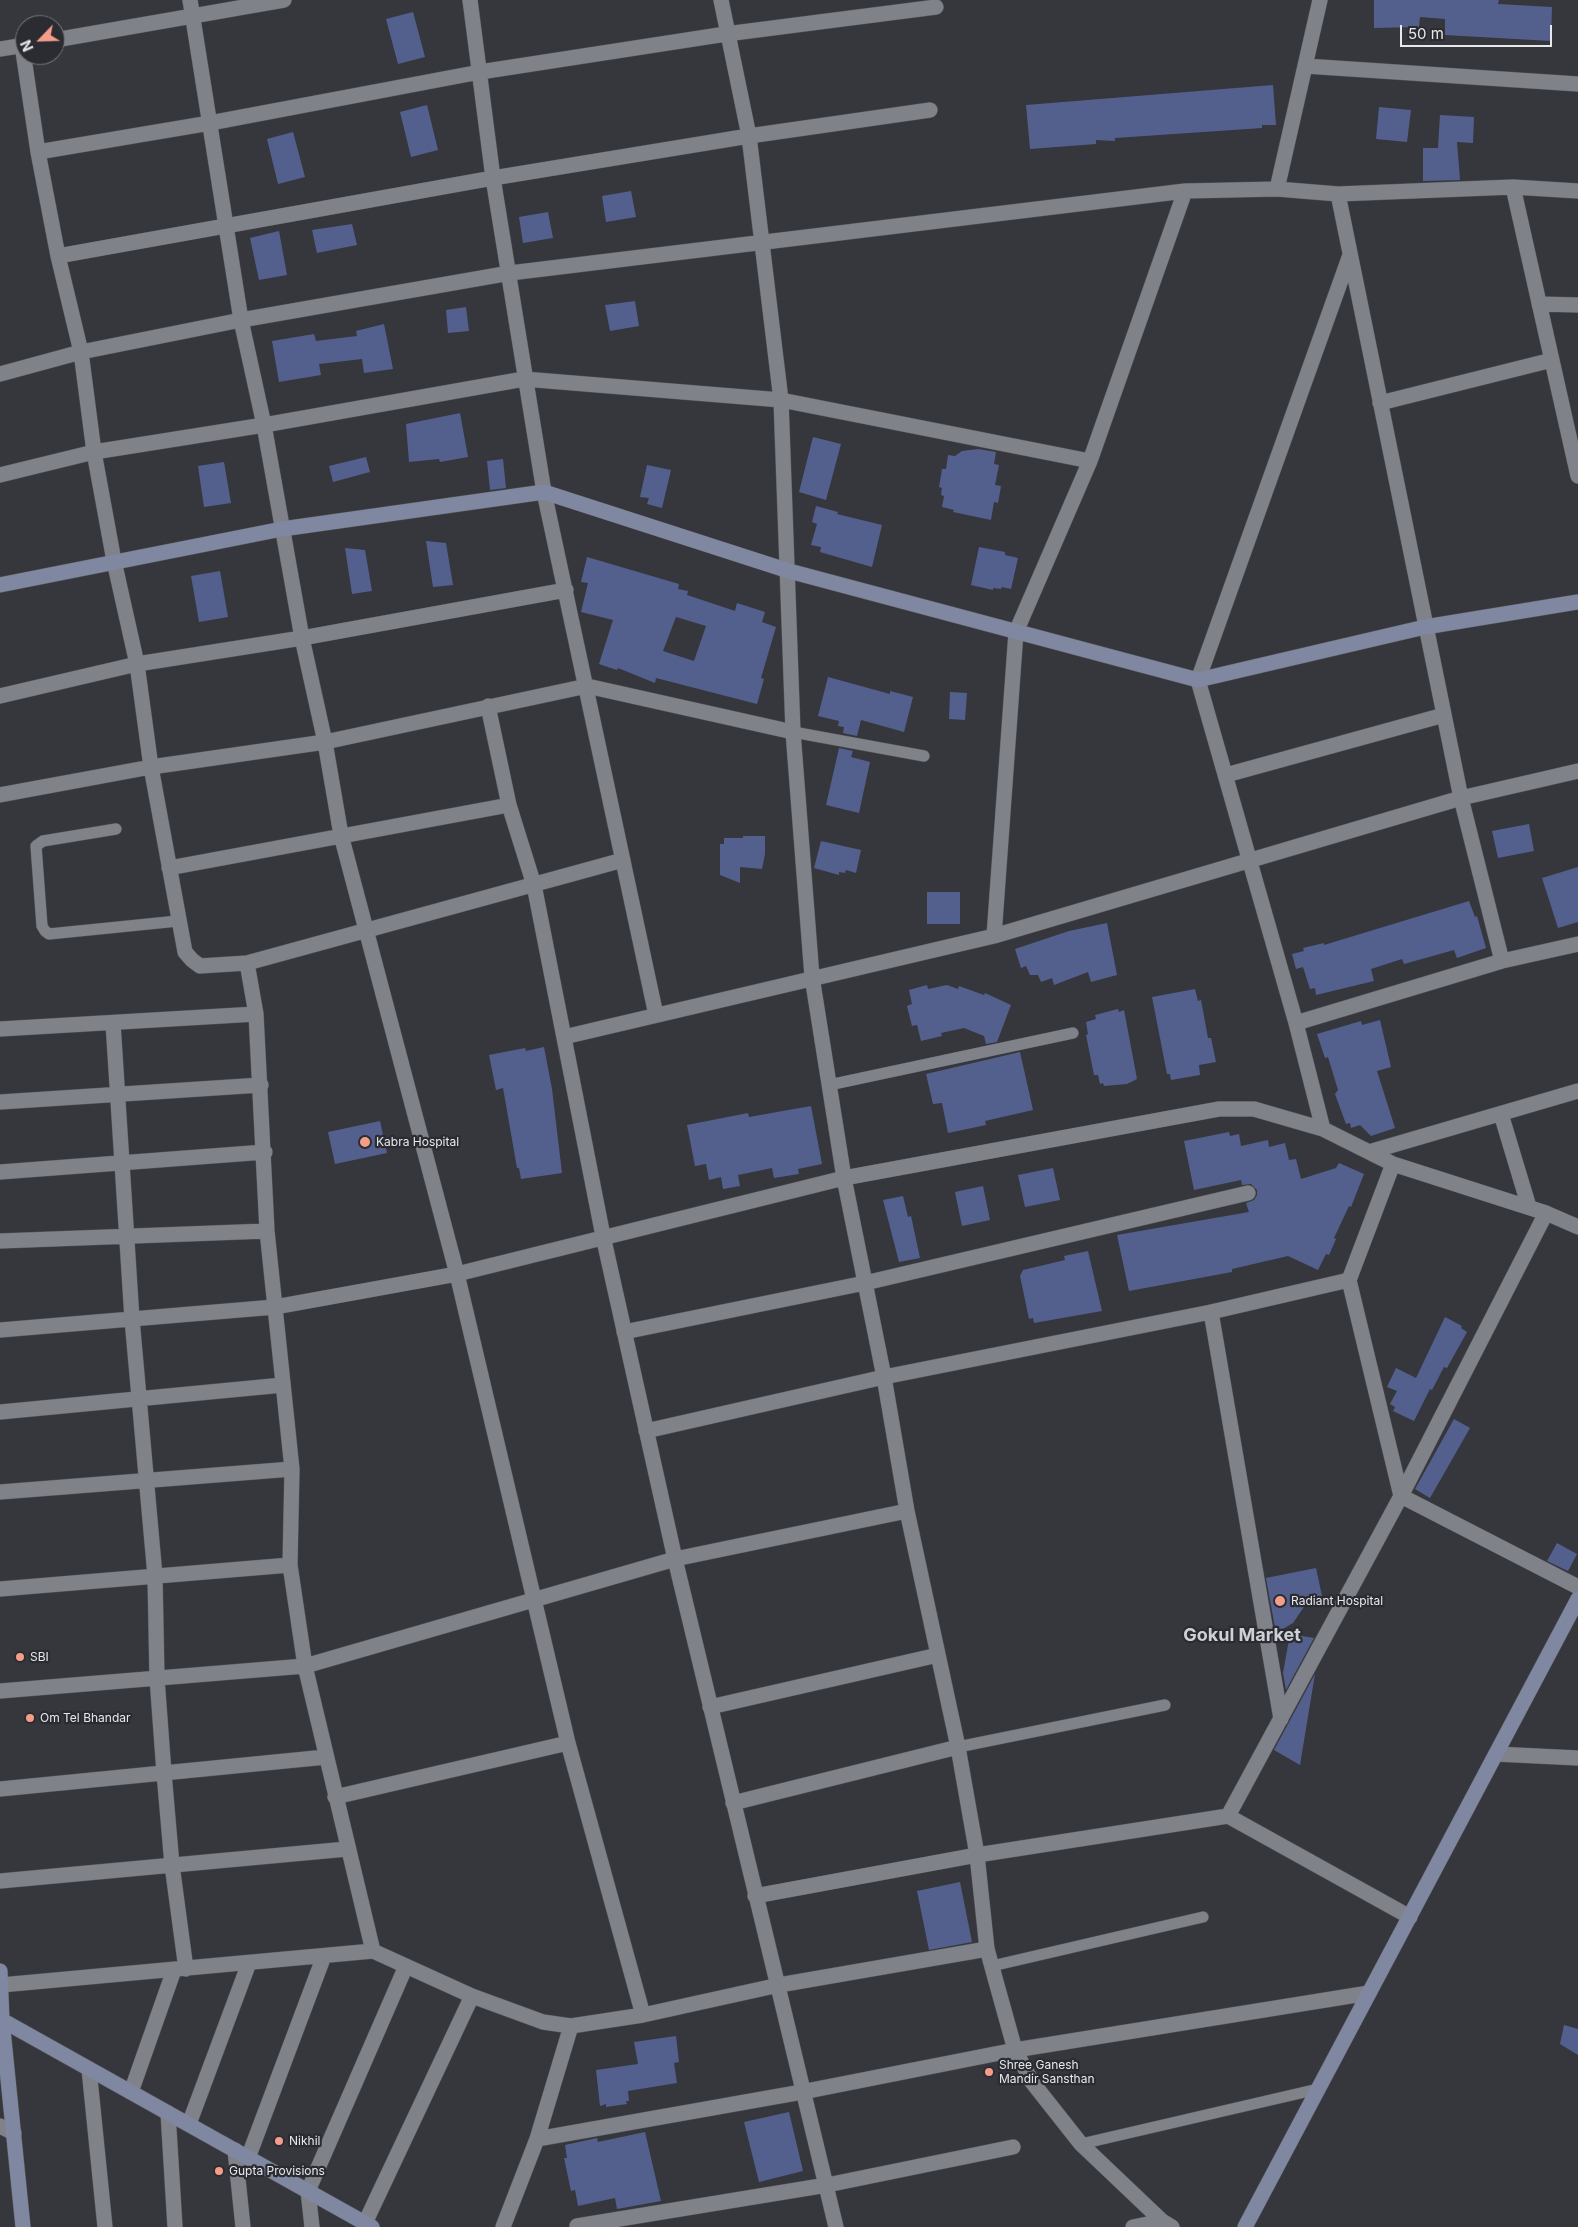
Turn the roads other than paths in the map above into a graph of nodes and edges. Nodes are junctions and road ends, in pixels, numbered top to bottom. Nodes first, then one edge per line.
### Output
1 (190, 0) edge
2 (284, 0) edge
3 (470, 0) edge
4 (721, 0) edge
5 (1320, 0) edge
6 (936, 7) dead end
7 (194, 15) junction
8 (726, 34) junction
9 (65, 38) edge
10 (15, 46) edge
11 (0, 49) edge
12 (26, 65) edge
13 (1304, 66) junction
14 (480, 72) junction
15 (1578, 84) edge
16 (930, 110) dead end
17 (210, 123) junction
18 (749, 136) junction
19 (38, 152) junction
20 (493, 178) junction
21 (1512, 187) junction
22 (1277, 189) junction
23 (1185, 191) junction
24 (1578, 191) edge
25 (1338, 194) junction
26 (226, 225) junction
27 (760, 242) junction
28 (1350, 255) junction
29 (58, 256) junction
30 (510, 273) junction
31 (1539, 304) junction
32 (1578, 305) edge
33 (242, 320) junction
34 (81, 352) junction
35 (1552, 360) junction
36 (0, 374) edge
37 (524, 379) junction
38 (781, 400) junction
39 (1380, 402) junction
40 (264, 425) junction
41 (1575, 445) edge
42 (94, 452) junction
43 (1090, 461) junction
44 (0, 475) edge
45 (1578, 476) edge
46 (544, 492) junction
47 (282, 529) junction
48 (114, 561) junction
49 (789, 572) junction
50 (0, 585) edge
51 (566, 590) junction
52 (1578, 602) edge
53 (1426, 627) junction
54 (1016, 632) junction
55 (302, 638) junction
56 (137, 664) junction
57 (1198, 680) junction
58 (587, 686) junction
59 (0, 696) edge
60 (488, 706) junction
61 (1444, 715) junction
62 (793, 732) junction
63 (326, 742) junction
64 (924, 756) dead end
65 (150, 767) junction
66 (1578, 771) edge
67 (1226, 775) junction
68 (0, 795) edge
69 (1461, 798) junction
70 (509, 805) junction
71 (116, 829) dead end
72 (341, 836) junction
73 (1251, 859) junction
74 (623, 860) junction
75 (169, 868) junction
76 (534, 885) junction
77 (178, 920) junction
78 (364, 929) junction
79 (994, 936) junction
80 (1578, 944) edge
81 (1502, 961) junction
82 (247, 963) junction
83 (812, 978) junction
84 (256, 1014) junction
85 (656, 1015) junction
86 (113, 1023) junction
87 (1296, 1024) junction
88 (0, 1029) edge
89 (1073, 1033) dead end
90 (564, 1037) junction
91 (260, 1085) junction
92 (829, 1085) junction
93 (1578, 1092) edge
94 (119, 1094) junction
95 (0, 1102) edge
96 (1501, 1114) junction
97 (1323, 1129) junction
98 (264, 1152) junction
99 (1369, 1152) junction
100 (122, 1164) junction
101 (1393, 1164) junction
102 (0, 1172) edge
103 (844, 1178) junction
104 (1248, 1193) dead end
105 (1529, 1207) junction
106 (1546, 1213) junction
107 (1578, 1227) edge
108 (266, 1231) junction
109 (126, 1236) junction
110 (603, 1236) junction
111 (0, 1241) edge
112 (457, 1274) junction
113 (1349, 1280) junction
114 (865, 1283) junction
115 (275, 1307) junction
116 (1211, 1312) junction
117 (132, 1319) junction
118 (0, 1330) edge
119 (624, 1332) junction
120 (884, 1377) junction
121 (283, 1385) junction
122 (139, 1399) junction
123 (0, 1412) edge
124 (646, 1431) junction
125 (292, 1470) junction
126 (145, 1481) junction
127 (0, 1492) edge
128 (1401, 1496) junction
129 (907, 1511) junction
130 (675, 1559) junction
131 (290, 1565) junction
132 (155, 1576) junction
133 (1578, 1587) edge
134 (0, 1589) edge
135 (1578, 1599) edge
136 (532, 1600) junction
137 (938, 1655) junction
138 (305, 1666) junction
139 (156, 1678) junction
140 (0, 1690) edge
141 (1165, 1705) dead end
142 (710, 1707) junction
143 (1281, 1719) junction
144 (568, 1742) junction
145 (958, 1747) junction
146 (1496, 1754) junction
147 (326, 1757) junction
148 (1578, 1758) edge
149 (164, 1773) junction
150 (0, 1789) edge
151 (335, 1797) junction
152 (733, 1803) junction
153 (1228, 1816) junction
154 (347, 1849) junction
155 (977, 1855) junction
156 (172, 1865) junction
157 (0, 1881) edge
158 (755, 1896) junction
159 (1203, 1917) dead end
160 (1410, 1917) junction
161 (987, 1949) junction
162 (373, 1951) junction
163 (324, 1956) junction
164 (249, 1963) junction
165 (406, 1966) junction
166 (992, 1966) junction
167 (180, 1969) junction
168 (0, 1978) edge
169 (779, 1986) junction
170 (1369, 1993) junction
171 (472, 1996) junction
172 (642, 2014) junction
173 (1, 2020) edge
174 (571, 2026) junction
175 (1015, 2050) junction
176 (89, 2069) junction
177 (1318, 2089) junction
178 (131, 2092) junction
179 (802, 2092) junction
180 (168, 2113) junction
181 (189, 2124) junction
182 (7, 2130) edge
183 (537, 2139) junction
184 (1081, 2144) junction
185 (1013, 2148) dead end
186 (242, 2154) junction
187 (827, 2186) junction
188 (308, 2191) junction
189 (1167, 2224) edge
190 (369, 2225) edge
191 (577, 2226) edge
192 (23, 2227) edge
193 (105, 2227) edge
194 (175, 2227) edge
195 (243, 2227) edge
196 (312, 2227) edge
197 (503, 2227) edge
198 (836, 2227) edge
199 (1133, 2227) edge
200 (1245, 2227) edge

1 - 7 street
2 - 7 street
3 - 14 street
4 - 8 street
5 - 13 street
6 - 8 street
7 - 9 street
7 - 17 street
8 - 14 street
8 - 18 street
10 - 11 street
12 - 19 street
13 - 15 street
13 - 22 street
14 - 17 street
14 - 20 street
16 - 18 street
17 - 19 street
17 - 26 street
18 - 20 street
18 - 27 street
19 - 29 street
20 - 26 street
20 - 30 street
21 - 24 street
21 - 25 street
21 - 31 street
22 - 23 street
22 - 25 street
23 - 27 street
23 - 43 street
25 - 28 street
26 - 29 street
26 - 33 street
27 - 30 street
27 - 38 street
28 - 39 street
28 - 57 street
29 - 34 street
30 - 33 street
30 - 37 street
31 - 32 street
31 - 35 street
33 - 34 street
33 - 40 street
34 - 36 street
34 - 42 street
35 - 39 street
35 - 41 street
37 - 38 street
37 - 40 street
37 - 46 street
38 - 43 street
38 - 49 street
39 - 53 street
40 - 42 street
40 - 47 street
41 - 45 street
42 - 44 street
42 - 48 street
43 - 54 street
46 - 47 street
46 - 49 street
46 - 51 street
47 - 48 street
47 - 55 street
48 - 50 street
48 - 56 street
49 - 54 street
49 - 62 street
51 - 55 street
51 - 58 street
52 - 53 street
53 - 57 street
53 - 61 street
54 - 57 street
54 - 79 street
55 - 56 street
55 - 63 street
56 - 59 street
56 - 65 street
57 - 67 street
58 - 60 street
58 - 62 street
58 - 74 street
60 - 63 street
60 - 70 street
61 - 67 street
61 - 69 street
62 - 64 lane
62 - 83 street
63 - 65 street
63 - 72 street
65 - 68 street
65 - 75 street
66 - 69 street
67 - 73 street
69 - 73 street
69 - 81 street
70 - 72 street
70 - 76 street
71 - 77 lane
72 - 75 street
72 - 78 street
73 - 79 street
73 - 87 street
74 - 76 street
74 - 85 street
75 - 77 street
76 - 78 street
76 - 90 street
77 - 82 street
78 - 82 street
78 - 112 street
79 - 83 street
80 - 81 street
81 - 87 street
82 - 84 street
83 - 85 street
83 - 92 street
84 - 86 street
84 - 91 street
85 - 90 street
86 - 88 street
86 - 94 street
87 - 97 street
89 - 92 lane
90 - 110 street
91 - 94 street
91 - 98 street
92 - 103 street
93 - 96 street
94 - 95 street
94 - 100 street
96 - 99 street
96 - 105 street
97 - 99 street
97 - 103 street
98 - 100 street
98 - 108 street
99 - 101 street
100 - 102 street
100 - 109 street
101 - 105 street
101 - 113 street
103 - 110 street
103 - 114 street
104 - 114 street
105 - 106 street
106 - 107 street
106 - 128 street
108 - 109 street
108 - 115 street
109 - 111 street
109 - 117 street
110 - 112 street
110 - 119 street
112 - 115 street
112 - 136 street
113 - 116 street
113 - 128 street
114 - 119 street
114 - 120 street
115 - 117 street
115 - 121 street
116 - 120 street
116 - 143 street
117 - 118 street
117 - 122 street
119 - 124 street
120 - 124 street
120 - 129 street
121 - 122 street
121 - 125 street
122 - 123 street
122 - 126 street
124 - 130 street
125 - 126 street
125 - 131 street
126 - 127 street
126 - 132 street
128 - 133 street
128 - 143 street
129 - 130 street
129 - 137 street
130 - 136 street
130 - 142 street
131 - 132 street
131 - 138 street
132 - 134 street
132 - 139 street
135 - 146 street
136 - 138 street
136 - 144 street
137 - 142 street
137 - 145 street
138 - 139 street
138 - 147 street
139 - 140 street
139 - 149 street
141 - 145 lane
142 - 152 street
143 - 153 street
144 - 151 street
144 - 172 street
145 - 152 street
145 - 155 street
146 - 148 street
146 - 160 street
147 - 149 street
147 - 151 street
149 - 150 street
149 - 156 street
151 - 154 street
152 - 158 street
153 - 155 street
153 - 160 street
154 - 156 street
154 - 162 street
155 - 158 street
155 - 161 street
156 - 157 street
156 - 167 street
158 - 169 street
159 - 166 lane
160 - 170 street
161 - 166 street
161 - 169 street
162 - 163 street
162 - 165 street
163 - 164 street
163 - 186 street
164 - 167 street
164 - 181 street
165 - 171 street
165 - 188 street
166 - 175 street
167 - 168 street
167 - 178 street
168 - 173 street
169 - 172 street
169 - 179 street
170 - 175 street
170 - 177 street
171 - 174 street
171 - 190 street
172 - 174 street
173 - 176 street
173 - 182 street
174 - 183 street
175 - 179 street
175 - 184 street
176 - 178 street
176 - 193 street
177 - 184 lane
177 - 200 street
178 - 180 street
179 - 183 street
179 - 187 street
180 - 181 street
180 - 194 street
181 - 186 street
182 - 192 street
183 - 197 street
184 - 189 street
185 - 187 street
186 - 188 street
186 - 195 street
187 - 191 street
187 - 198 street
188 - 190 street
188 - 196 street
189 - 199 street

